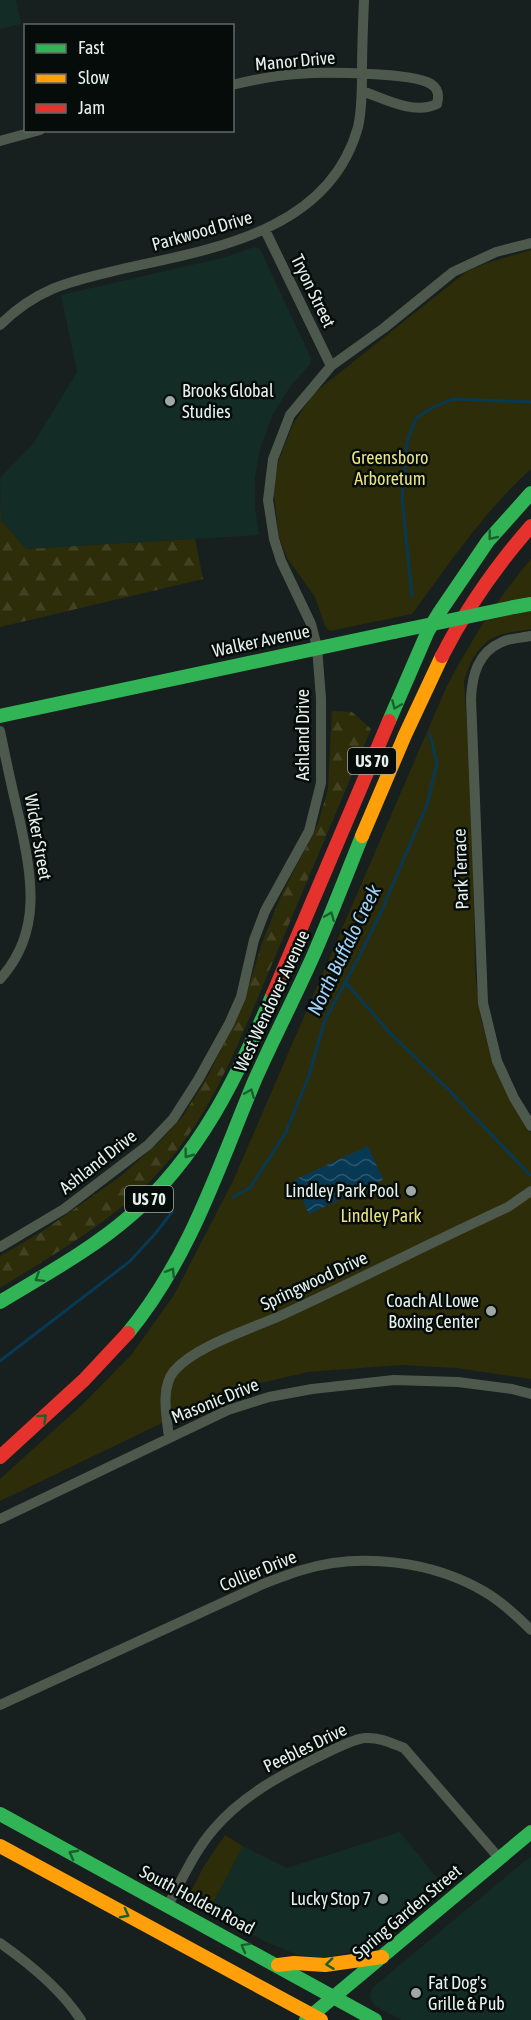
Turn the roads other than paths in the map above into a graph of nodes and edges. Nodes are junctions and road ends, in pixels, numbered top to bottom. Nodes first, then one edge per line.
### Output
1 (364, 0) edge
2 (362, 73) junction
3 (234, 85) edge
4 (362, 91) junction
5 (33, 132) edge
6 (0, 141) edge
7 (266, 230) junction
8 (531, 243) edge
9 (0, 325) edge
10 (331, 366) junction
11 (531, 493) edge
12 (531, 526) edge
13 (531, 604) edge
14 (531, 636) edge
15 (317, 647) junction
16 (0, 716) edge
17 (0, 731) edge
18 (0, 979) edge
19 (531, 1126) edge
20 (531, 1191) edge
21 (0, 1247) edge
22 (0, 1302) edge
23 (531, 1394) edge
24 (169, 1438) junction
25 (0, 1457) edge
26 (0, 1520) edge
27 (531, 1630) edge
28 (0, 1706) edge
29 (0, 1814) edge
30 (531, 1832) edge
31 (0, 1846) edge
32 (499, 1858) junction
33 (168, 1905) junction
34 (0, 1943) edge
35 (382, 1957) junction
36 (278, 1965) junction
37 (332, 1996) junction
38 (313, 2018) edge
39 (81, 2020) edge
40 (375, 2020) edge

1 - 2 street, Parkwood Drive
2 - 3 street, Manor Drive
2 - 4 street, Parkwood Drive
2 - 4 street, Manor Drive
4 - 7 street, Parkwood Drive
5 - 6 street
7 - 9 street, Parkwood Drive
7 - 10 street, Tryon Street
8 - 10 street, Ashland Drive
10 - 15 street, Ashland Drive
11 -> 22 main road, West Wendover Avenue / US 70
25 -> 12 main road, West Wendover Avenue / US 70
13 - 15 main road, Walker Avenue, bridge
14 - 19 street, Park Terrace
15 - 16 main road, Walker Avenue
15 - 21 street, Ashland Drive
17 - 18 street, Wicker Street
20 - 24 street, Springwood Drive
23 - 24 street, Masonic Drive
24 - 26 street, Masonic Drive
27 - 28 street, Collier Drive
33 -> 29 main road, South Holden Road
30 - 32 main road, Spring Garden Street
31 -> 38 main road
32 - 33 street, Peebles Drive
32 - 35 main road, Spring Garden Street
36 -> 33 main road, South Holden Road
34 - 39 street
35 -> 36 main road
35 - 37 main road, Spring Garden Street
36 - 37 main road, South Holden Road
37 - 38 main road, Spring Garden Street
37 - 40 main road, South Holden Road

